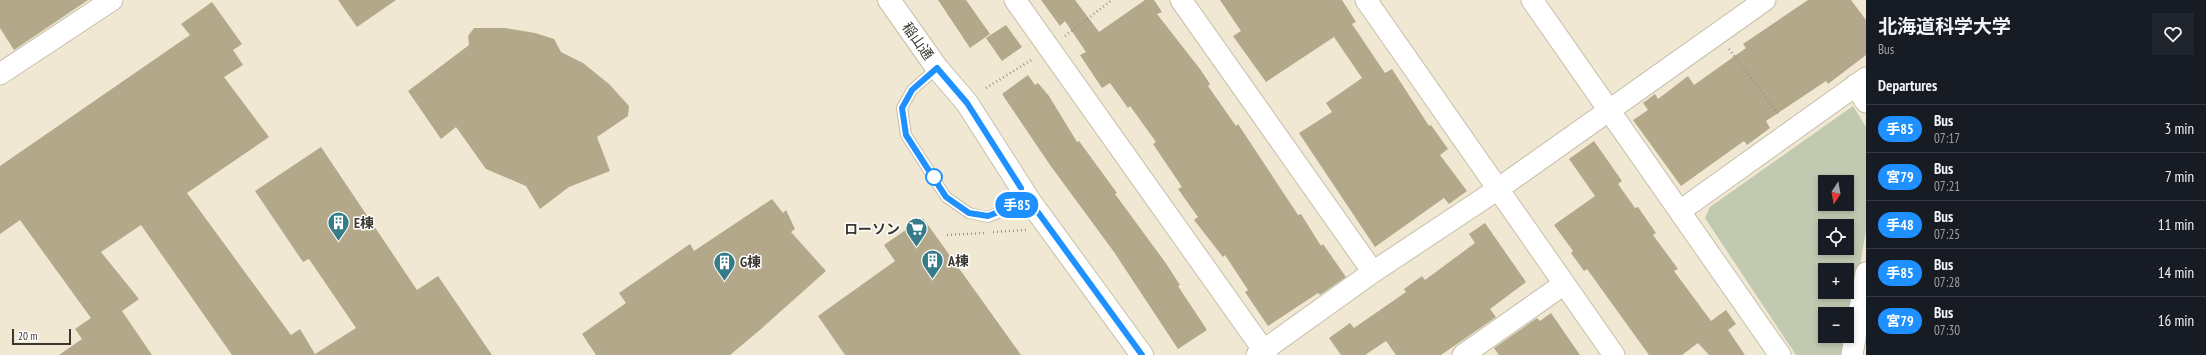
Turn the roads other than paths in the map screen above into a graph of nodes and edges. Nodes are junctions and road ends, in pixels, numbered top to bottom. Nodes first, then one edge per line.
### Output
1 (112, 0) edge
2 (889, 0) edge
3 (1015, 0) edge
4 (1181, 0) edge
5 (1366, 0) edge
6 (1532, 0) edge
7 (1764, 0) edge
8 (937, 68) junction
9 (0, 74) edge
10 (1862, 88) edge
11 (1609, 109) junction
12 (1498, 189) junction
13 (1029, 200) junction
14 (1680, 211) junction
15 (1373, 272) junction
16 (1866, 273) edge
17 (1564, 284) junction
18 (1263, 354) edge
19 (1142, 355) edge
20 (1463, 355) edge
21 (1614, 355) edge
22 (1780, 355) edge
23 (1852, 355) edge

1 - 9 street
2 - 8 street, 稲山通
3 - 18 street
4 - 15 street
5 - 12 street
6 - 11 street
7 - 11 street
8 - 13 street, 稲山通
8 - 13 lane
10 - 14 street
11 - 12 street
11 - 14 street
12 - 15 street
12 - 17 street
13 - 19 street, 稲山通
14 - 22 street
15 - 18 street
16 - 23 street
17 - 20 street
17 - 21 street

